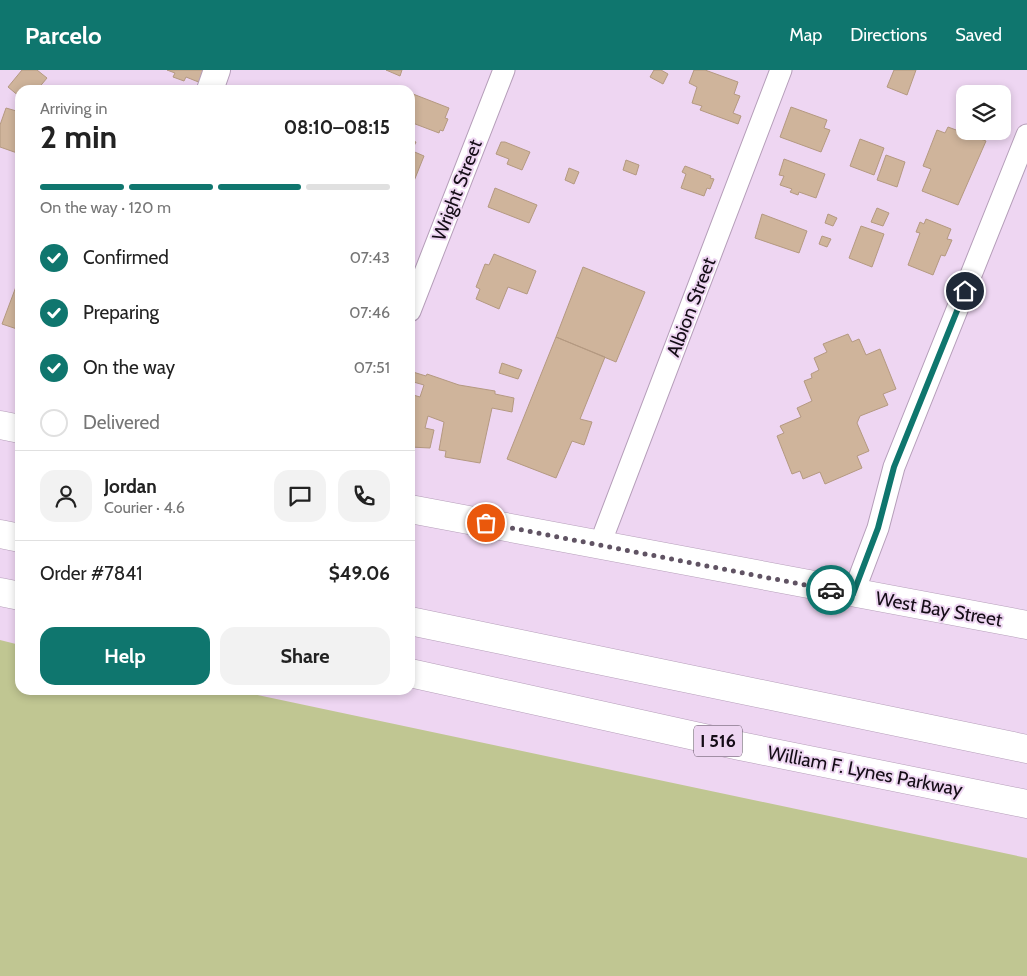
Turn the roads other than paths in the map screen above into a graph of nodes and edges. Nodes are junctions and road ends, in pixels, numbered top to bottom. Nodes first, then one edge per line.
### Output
1 (217, 70) edge
2 (504, 70) edge
3 (781, 70) edge
4 (212, 85) edge
5 (1027, 135) edge
6 (415, 298) edge
7 (0, 425) edge
8 (15, 428) edge
9 (415, 510) edge
10 (0, 534) edge
11 (15, 537) edge
12 (600, 544) junction
13 (0, 592) edge
14 (853, 594) junction
15 (15, 595) edge
16 (415, 622) edge
17 (1027, 625) edge
18 (415, 674) edge
19 (1027, 748) edge
20 (1027, 804) edge

1 - 4 street
2 - 6 street, Wright Street
3 - 12 street, Albion Street
5 - 14 street
7 - 8 main road
9 - 12 main road, West Bay Street
10 - 11 main road
12 - 14 main road, West Bay Street
13 - 15 main road
14 - 17 main road, West Bay Street
16 - 19 main road
18 - 20 main road, William F. Lynes Parkway / I 516

